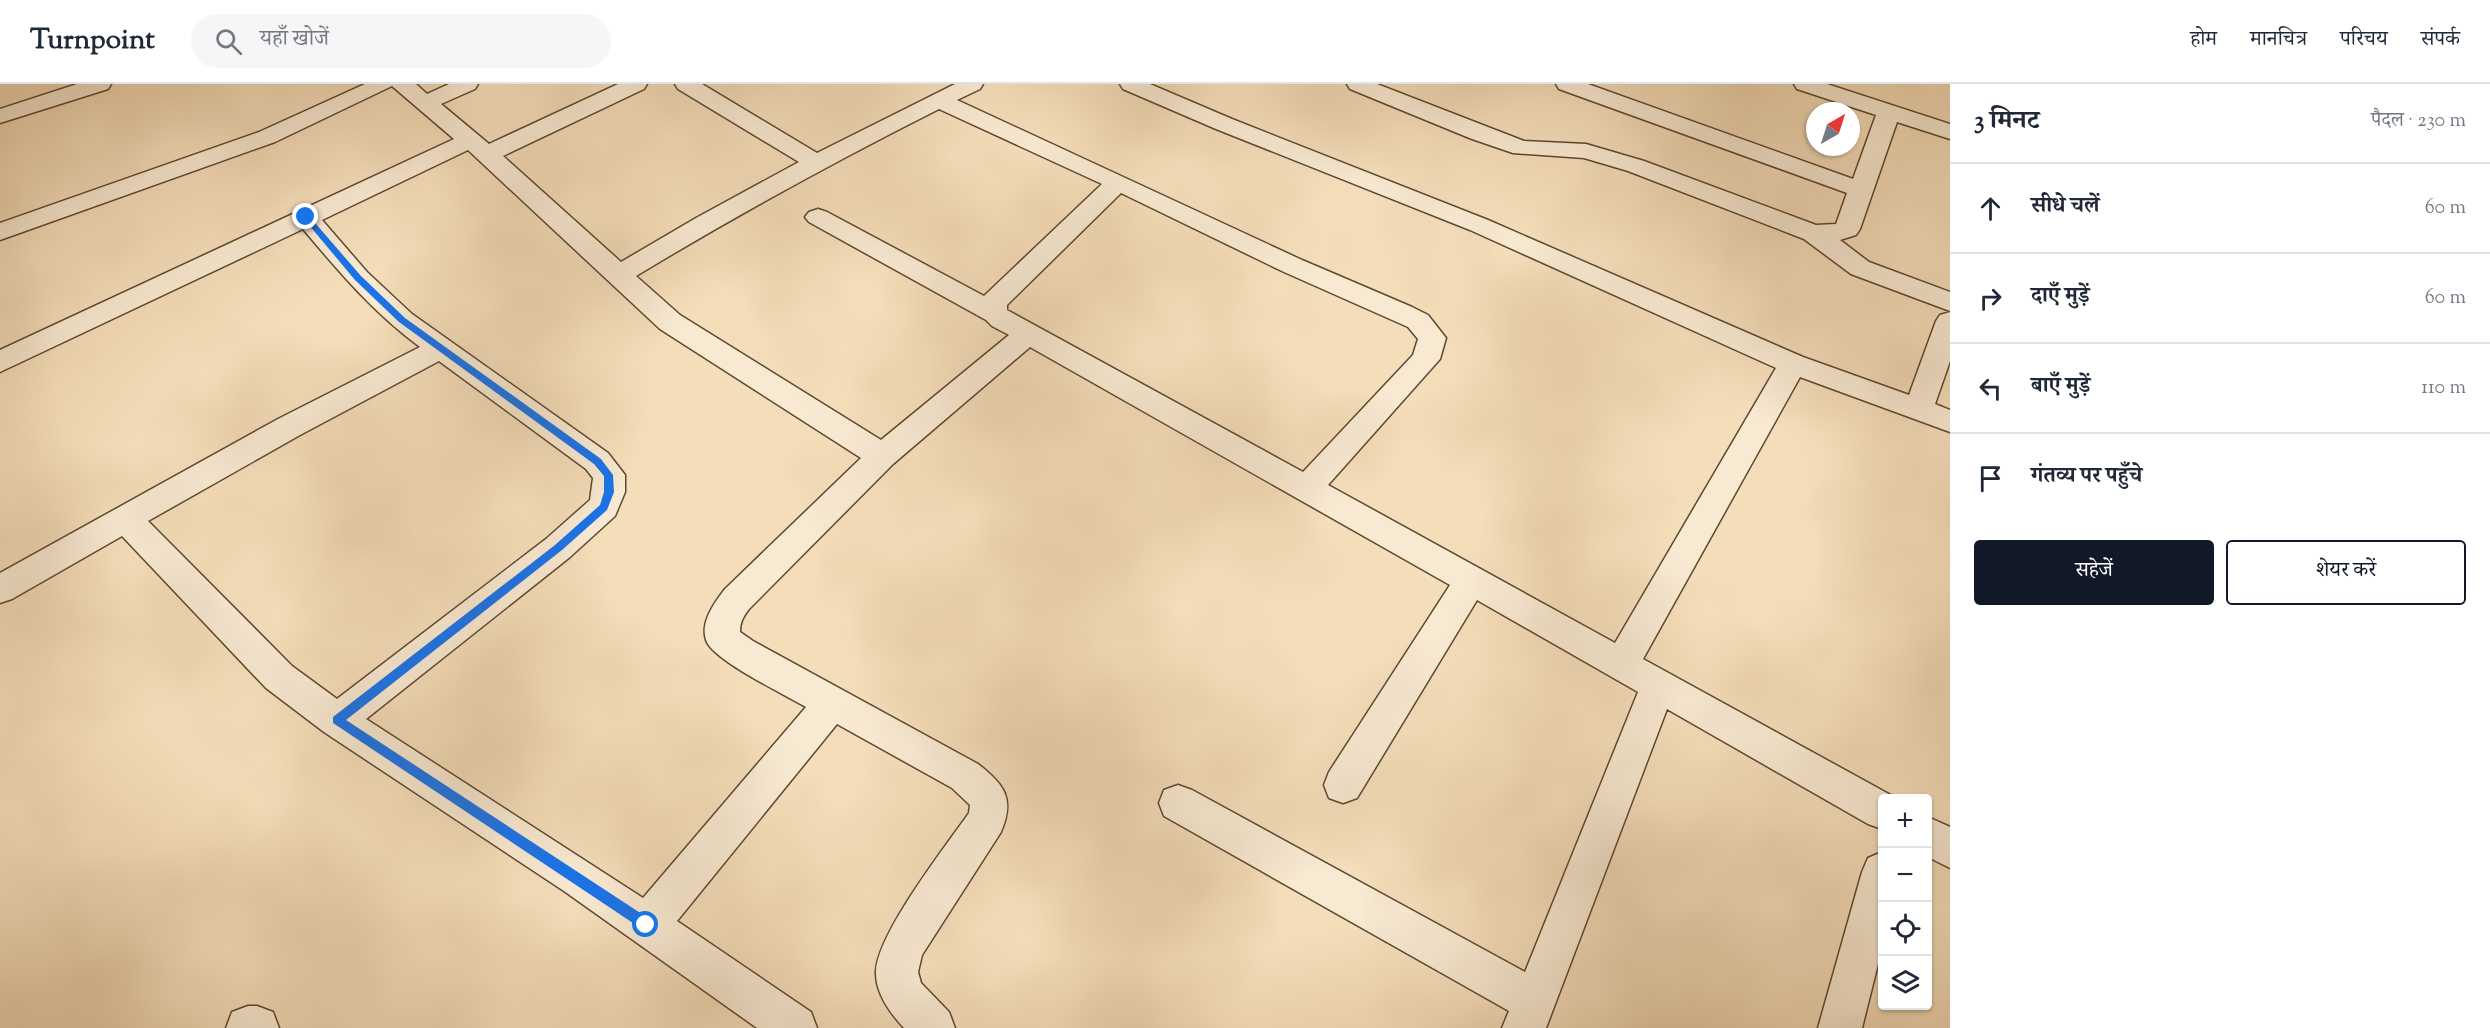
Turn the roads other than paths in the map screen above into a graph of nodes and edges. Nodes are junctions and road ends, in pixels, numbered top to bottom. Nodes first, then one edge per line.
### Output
1 (100, 84) edge
2 (383, 84) edge
3 (402, 84) edge
4 (467, 84) edge
5 (636, 84) edge
6 (687, 84) edge
7 (972, 84) edge
8 (1131, 84) edge
9 (1358, 84) edge
10 (1567, 84) edge
11 (1805, 84) edge
12 (940, 101) junction
13 (425, 103) junction
14 (1889, 112) junction
15 (0, 116) edge
16 (1950, 132) edge
17 (479, 147) junction
18 (818, 163) junction
19 (1118, 182) junction
20 (1861, 190) junction
21 (306, 217) junction
22 (818, 217) dead end
23 (0, 232) edge
24 (1813, 233) junction
25 (619, 275) junction
26 (1950, 302) edge
27 (994, 313) junction
28 (1950, 321) edge
29 (1028, 334) junction
30 (440, 348) junction
31 (0, 362) edge
32 (1793, 364) junction
33 (1918, 410) junction
34 (1950, 421) edge
35 (882, 456) junction
36 (1307, 488) junction
37 (126, 519) junction
38 (1471, 581) junction
39 (0, 589) edge
40 (1621, 665) junction
41 (1658, 686) junction
42 (832, 703) junction
43 (337, 720) junction
44 (1343, 785) dead end
45 (1178, 803) dead end
46 (1878, 809) edge
47 (1932, 838) edge
48 (1950, 849) edge
49 (1878, 887) edge
50 (646, 925) junction
51 (1529, 1014) edge
52 (248, 1028) edge
53 (257, 1028) edge
54 (795, 1028) edge
55 (933, 1028) edge
56 (1840, 1028) edge

1 - 15 street
2 - 23 street
3 - 13 street
4 - 13 street
5 - 17 street
6 - 18 street
7 - 12 street
8 - 32 street
9 - 24 street
10 - 20 street
11 - 14 street
12 - 18 street
12 - 19 street
13 - 17 street
14 - 16 street
14 - 20 street
17 - 21 street
17 - 25 street
18 - 25 street
19 - 27 street
19 - 36 street
20 - 24 street
21 - 30 street
21 - 31 street
22 - 27 street
24 - 26 street
25 - 35 street
27 - 29 street
28 - 33 street
29 - 35 street
29 - 36 street
30 - 37 street
30 - 43 street
32 - 33 street
32 - 40 street
33 - 34 street
35 - 42 street
36 - 38 street
37 - 39 street
37 - 43 street
38 - 40 street
38 - 44 street
40 - 41 street
41 - 46 street
41 - 51 street
42 - 50 street
42 - 55 street
43 - 50 street
45 - 51 street
47 - 48 street
49 - 56 street
50 - 54 street
52 - 53 street

